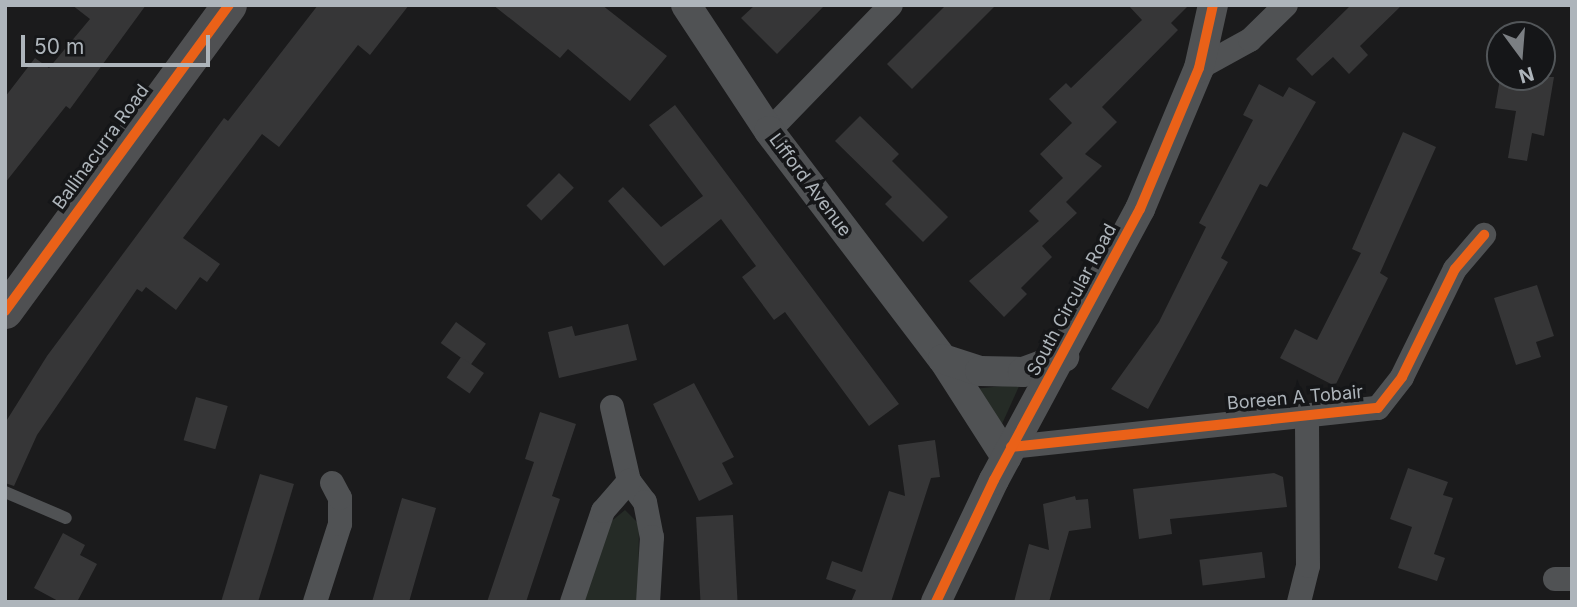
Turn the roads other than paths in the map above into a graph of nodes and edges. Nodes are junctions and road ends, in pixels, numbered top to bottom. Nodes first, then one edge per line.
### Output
1 (229, 5) edge
2 (686, 5) edge
3 (891, 5) edge
4 (1213, 5) edge
5 (1286, 5) edge
6 (1199, 68) junction
7 (769, 131) junction
8 (1484, 235) dead end
9 (7, 303) edge
10 (1064, 357) junction
11 (943, 359) junction
12 (613, 407) dead end
13 (1307, 418) junction
14 (1009, 452) junction
15 (629, 481) junction
16 (332, 483) dead end
17 (5, 492) edge
18 (66, 518) dead end
19 (315, 602) edge
20 (572, 602) edge
21 (648, 602) edge
22 (936, 602) edge
23 (1299, 602) edge

1 - 9 main road, Ballinacurra Road
2 - 7 street, Lifford Avenue
3 - 7 street
4 - 6 street, South Circular Road
5 - 6 street
6 - 10 street, South Circular Road
7 - 11 street, Lifford Avenue
8 - 13 street, Boreen A Tobair
10 - 11 street
10 - 14 street, South Circular Road
11 - 14 street, Lifford Avenue
12 - 15 street
13 - 14 street, Boreen A Tobair
13 - 23 street
14 - 22 street, South Circular Road
15 - 20 street
15 - 21 street
16 - 19 street
17 - 18 lane

